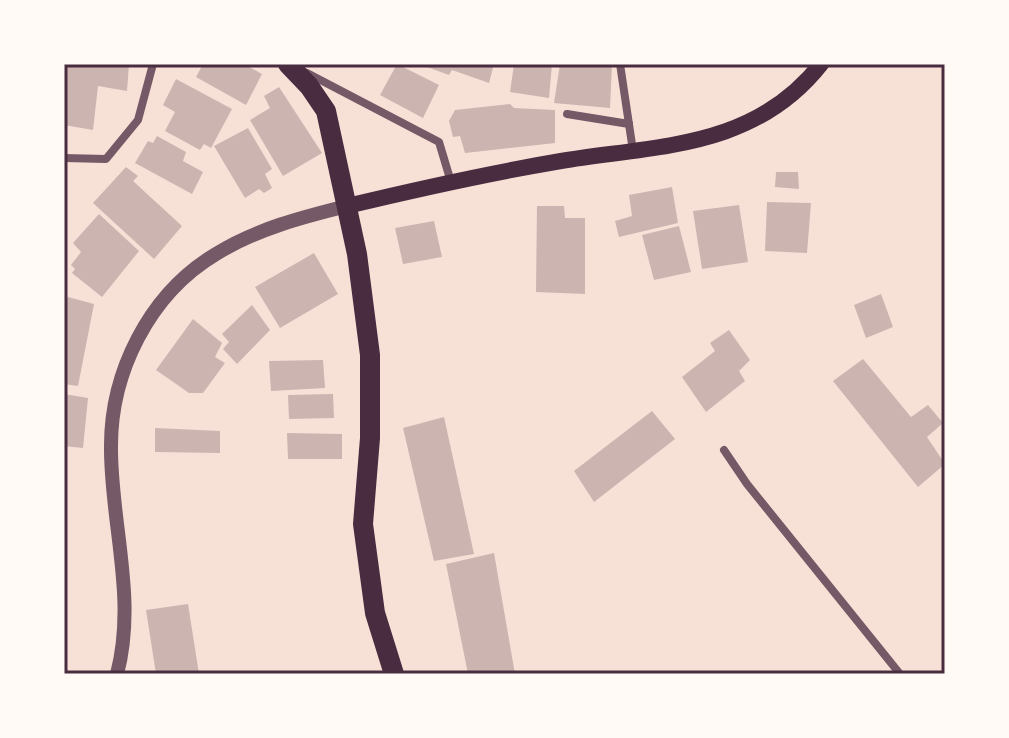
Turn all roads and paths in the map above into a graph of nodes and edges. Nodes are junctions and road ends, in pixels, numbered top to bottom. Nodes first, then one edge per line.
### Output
1 (153, 64) edge
2 (620, 64) edge
3 (821, 64) edge
4 (290, 65) edge
5 (567, 114) dead end
6 (629, 124) junction
7 (633, 152) junction
8 (64, 158) edge
9 (451, 182) junction
10 (347, 206) junction
11 (724, 450) dead end
12 (117, 674) edge
13 (394, 674) edge
14 (900, 674) edge

1 - 8 street
2 - 6 street
3 - 7 main road
4 - 9 street
4 - 10 main road
5 - 6 street
6 - 7 street
7 - 9 main road
9 - 10 main road
10 - 12 street
10 - 13 main road
11 - 14 street

